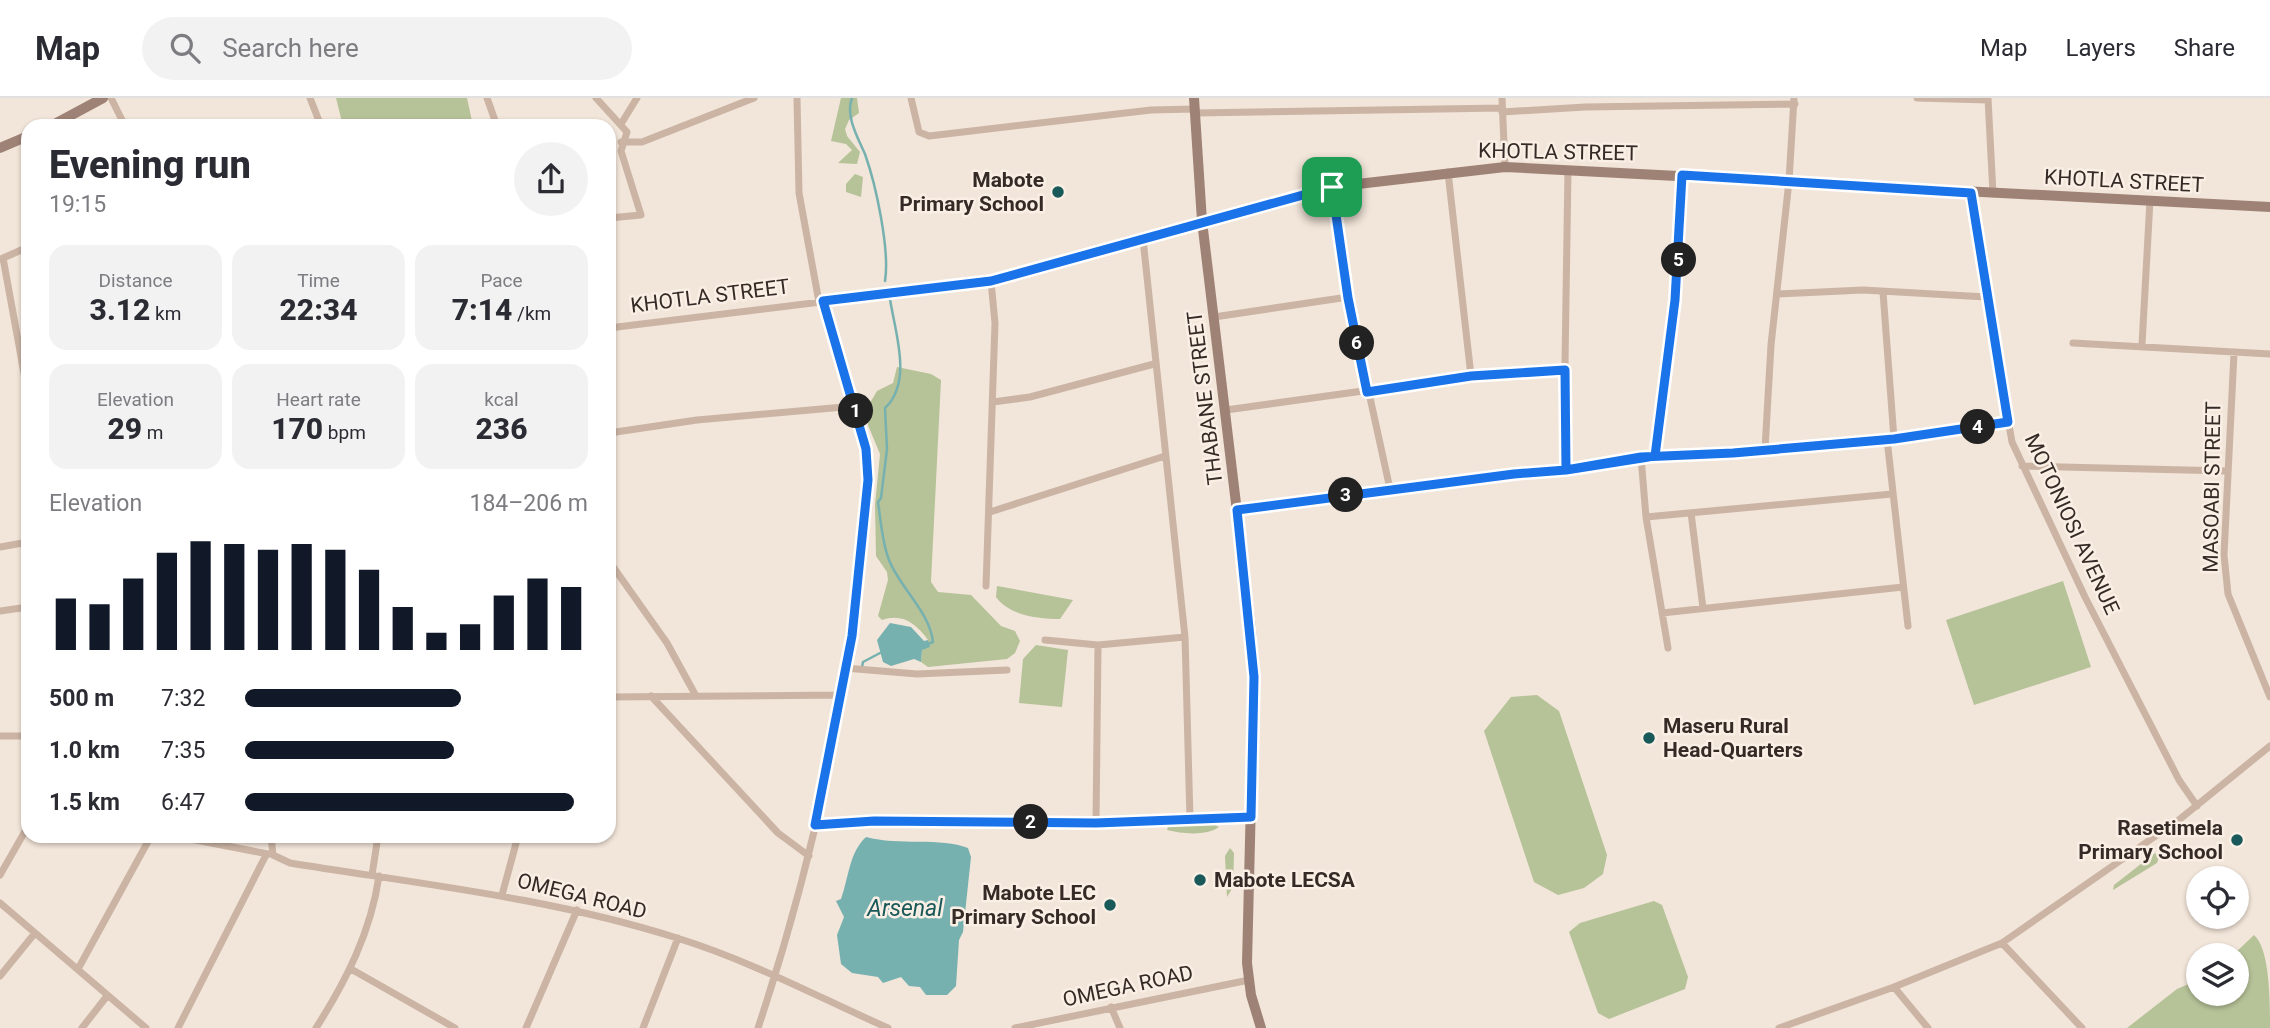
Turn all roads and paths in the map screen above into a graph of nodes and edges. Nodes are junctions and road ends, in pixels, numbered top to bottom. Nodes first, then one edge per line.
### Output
1 (103, 98) edge
2 (110, 98) edge
3 (310, 98) edge
4 (487, 98) edge
5 (596, 98) edge
6 (637, 98) edge
7 (754, 98) edge
8 (797, 98) edge
9 (911, 98) edge
10 (1502, 98) edge
11 (1917, 98) edge
12 (1988, 99) edge
13 (1795, 101) edge
14 (1195, 107) edge
15 (1502, 110) junction
16 (73, 119) edge
17 (121, 119) edge
18 (318, 119) edge
19 (494, 119) edge
20 (621, 124) junction
21 (21, 139) edge
22 (621, 142) junction
23 (0, 148) edge
24 (1505, 167) junction
25 (1569, 170) junction
26 (1448, 172) junction
27 (1682, 175) junction
28 (1789, 181) junction
29 (1332, 187) junction
30 (1971, 193) junction
31 (1993, 194) junction
32 (2150, 200) junction
33 (2270, 207) edge
34 (616, 217) edge
35 (1202, 221) junction
36 (1143, 239) junction
37 (21, 250) edge
38 (1, 258) edge
39 (991, 281) junction
40 (1883, 292) junction
41 (1777, 294) junction
42 (1986, 297) junction
43 (1348, 298) junction
44 (821, 302) junction
45 (1214, 317) junction
46 (616, 327) edge
47 (2073, 343) dead end
48 (2142, 345) junction
49 (2234, 353) junction
50 (2270, 354) edge
51 (21, 360) edge
52 (1154, 364) junction
53 (1565, 370) junction
54 (1471, 376) junction
55 (1367, 392) junction
56 (993, 402) junction
57 (855, 406) junction
58 (1226, 410) junction
59 (2008, 422) junction
60 (616, 432) edge
61 (1891, 439) junction
62 (1765, 449) junction
63 (1164, 456) junction
64 (1655, 456) junction
65 (1641, 457) junction
66 (2022, 466) junction
67 (1566, 470) junction
68 (2227, 471) junction
69 (1390, 489) junction
70 (1892, 494) junction
71 (1237, 510) junction
72 (990, 512) junction
73 (1691, 513) junction
74 (1646, 517) junction
75 (21, 543) edge
76 (0, 547) edge
77 (616, 571) edge
78 (986, 586) dead end
79 (1903, 587) junction
80 (21, 608) edge
81 (1703, 608) junction
82 (0, 611) edge
83 (1662, 613) junction
84 (1908, 626) dead end
85 (1185, 637) junction
86 (1045, 640) dead end
87 (1098, 645) junction
88 (1668, 649) dead end
89 (845, 668) junction
90 (1007, 670) dead end
91 (840, 695) junction
92 (650, 696) junction
93 (696, 696) junction
94 (616, 697) edge
95 (2270, 697) edge
96 (0, 736) edge
97 (21, 736) edge
98 (2270, 746) edge
99 (2196, 806) junction
100 (1251, 817) junction
101 (1189, 819) junction
102 (1096, 823) junction
103 (815, 825) junction
104 (21, 838) edge
105 (147, 843) edge
106 (214, 843) edge
107 (270, 843) edge
108 (378, 843) edge
109 (516, 843) edge
110 (269, 853) junction
111 (809, 856) junction
112 (0, 857) edge
113 (9, 860) junction
114 (0, 875) edge
115 (376, 875) junction
116 (502, 895) junction
117 (0, 903) edge
118 (578, 910) junction
119 (35, 933) junction
120 (678, 938) junction
121 (2002, 943) junction
122 (78, 969) junction
123 (351, 969) junction
124 (776, 975) junction
125 (0, 976) edge
126 (1249, 980) junction
127 (1894, 987) junction
128 (107, 996) junction
129 (1111, 1007) junction
130 (82, 1028) edge
131 (146, 1028) edge
132 (178, 1028) edge
133 (316, 1028) edge
134 (455, 1028) edge
135 (526, 1028) edge
136 (643, 1028) edge
137 (758, 1028) edge
138 (888, 1028) edge
139 (1015, 1028) edge
140 (1120, 1028) edge
141 (1261, 1028) edge
142 (1779, 1028) edge
143 (1928, 1028) edge
144 (2082, 1028) edge

1 - 16 street
2 - 17 street
3 - 18 street
4 - 19 street
5 - 20 street
6 - 20 street
7 - 22 street
8 - 44 street
9 - 14 street
10 - 15 street
11 - 12 street
12 - 31 street
13 - 15 street
13 - 28 street
14 - 15 street
14 - 35 street, THABANE STREET
15 - 24 street
20 - 22 street
21 - 23 street
22 - 34 street
24 - 25 street, KHOTLA STREET
24 - 26 street, KHOTLA STREET
25 - 27 street, KHOTLA STREET
25 - 53 street
26 - 29 street, KHOTLA STREET
26 - 54 street
27 - 28 street, KHOTLA STREET
27 - 64 street
28 - 30 street, KHOTLA STREET
28 - 41 street
29 - 35 street, KHOTLA STREET
29 - 43 street
30 - 31 street, KHOTLA STREET
30 - 42 street, MOTONIOSI AVENUE
31 - 32 street, KHOTLA STREET
32 - 33 street, KHOTLA STREET
32 - 48 street
35 - 36 street, KHOTLA STREET
35 - 45 street, THABANE STREET
36 - 39 street, KHOTLA STREET
36 - 52 street
37 - 38 street
38 - 51 street
39 - 44 street, KHOTLA STREET
39 - 56 street
40 - 41 street
40 - 42 street
40 - 61 street
41 - 62 street
42 - 59 street, MOTONIOSI AVENUE
43 - 45 street
43 - 55 street
44 - 46 street, KHOTLA STREET
44 - 57 street
45 - 58 street, THABANE STREET
47 - 48 street
48 - 49 street
49 - 50 street
49 - 68 street, MASOABI STREET
52 - 56 street
52 - 63 street
53 - 54 street
53 - 67 street
54 - 55 street
55 - 58 street
55 - 69 street
56 - 72 street
57 - 60 street
57 - 89 street
58 - 71 street, THABANE STREET
59 - 61 street
59 - 66 street, MOTONIOSI AVENUE
61 - 62 street
61 - 70 street
62 - 64 street
63 - 72 street
63 - 85 street
64 - 65 street
65 - 67 street
65 - 74 street
66 - 68 street
66 - 99 street, MOTONIOSI AVENUE
67 - 69 street
68 - 95 street, MASOABI STREET
69 - 71 street
70 - 73 street
70 - 79 street
71 - 100 street, THABANE STREET
72 - 78 street
73 - 74 street
73 - 81 street
74 - 83 street
75 - 76 street
77 - 93 street
79 - 81 street
79 - 84 street
80 - 82 street
81 - 83 street
83 - 88 street
85 - 87 street
85 - 101 street
86 - 87 street
87 - 102 street
89 - 90 street
89 - 91 street
91 - 93 street
91 - 103 street
92 - 93 street
92 - 94 street
92 - 111 street
96 - 97 street
98 - 99 street
99 - 121 street
100 - 101 street
100 - 126 street, THABANE STREET
101 - 102 street
102 - 103 street
103 - 111 street
104 - 113 street
105 - 122 street
106 - 110 street, OMEGA ROAD
107 - 110 street
108 - 115 street
109 - 116 street
110 - 115 street, OMEGA ROAD
110 - 132 street
111 - 124 street
112 - 113 street
113 - 114 street
115 - 116 street, OMEGA ROAD
115 - 123 street
116 - 118 street, OMEGA ROAD
117 - 119 street
118 - 120 street, OMEGA ROAD
118 - 135 street
119 - 122 street
119 - 125 street
120 - 124 street, OMEGA ROAD
120 - 136 street
121 - 127 street
121 - 144 street
122 - 128 street
123 - 133 street
123 - 134 street
124 - 137 street
124 - 138 street, OMEGA ROAD
126 - 129 street, OMEGA ROAD
126 - 141 street, THABANE STREET
127 - 142 street
127 - 143 street
128 - 130 street
128 - 131 street
129 - 139 street, OMEGA ROAD
129 - 140 street

